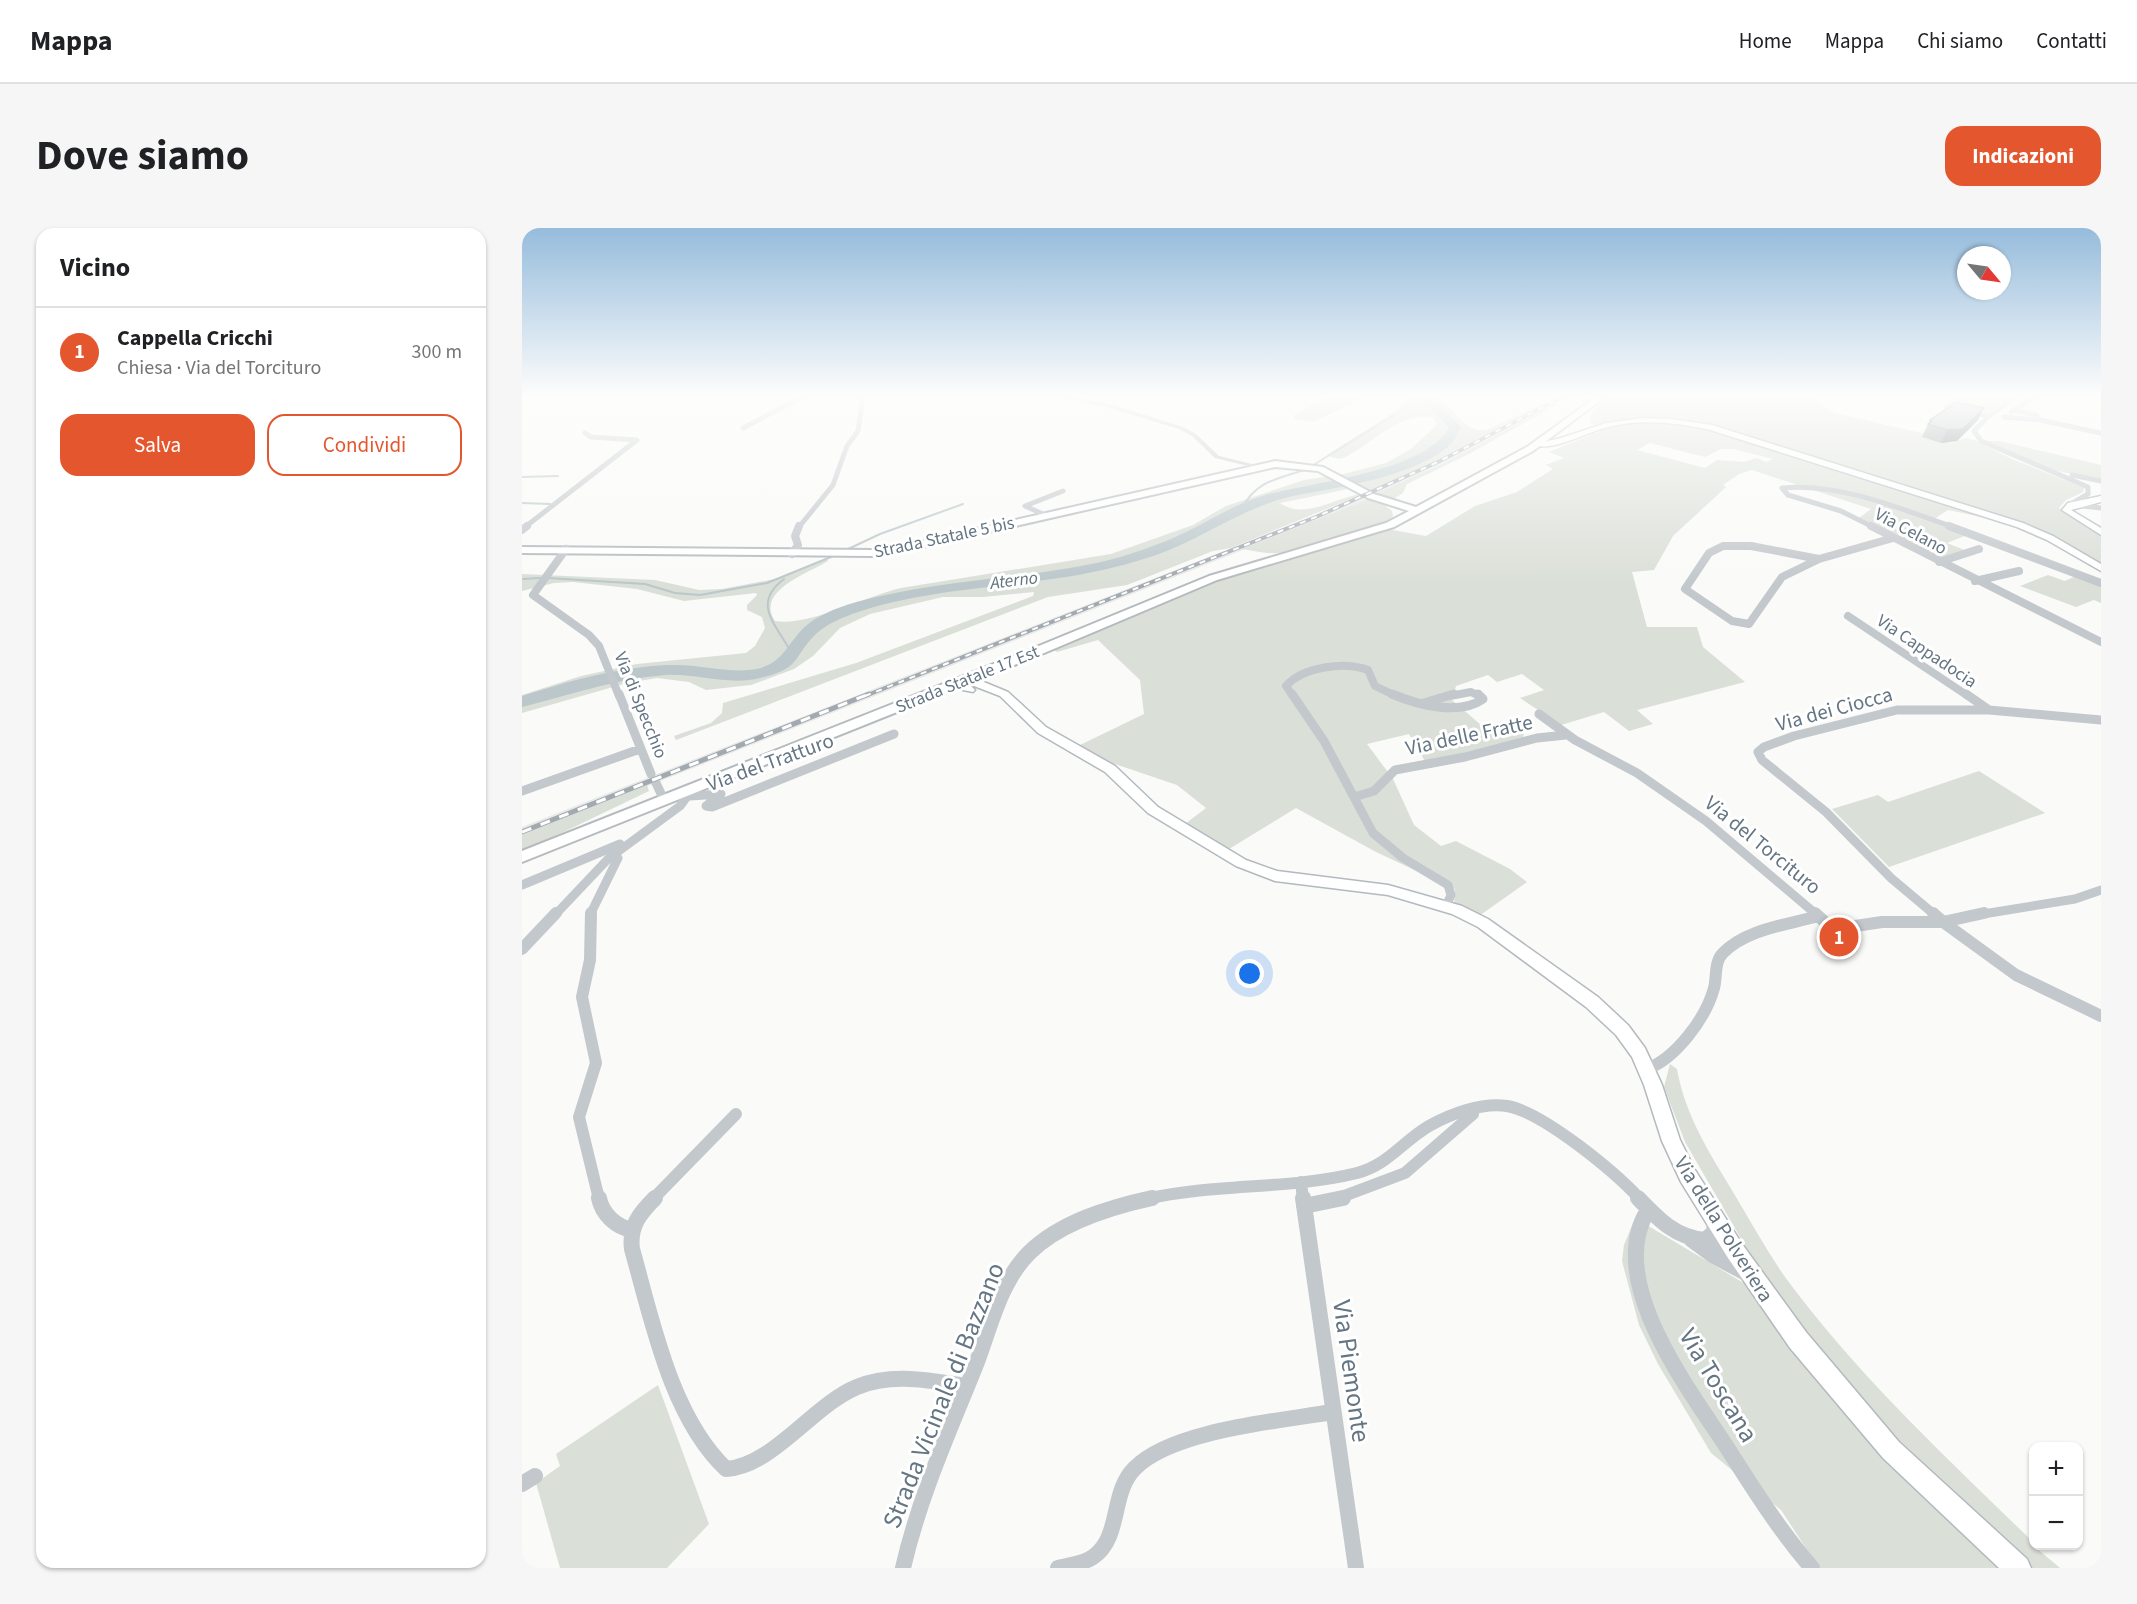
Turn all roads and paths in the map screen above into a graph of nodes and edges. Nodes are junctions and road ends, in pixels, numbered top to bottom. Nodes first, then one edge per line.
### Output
1 (613, 460) edge
2 (842, 460) edge
3 (1228, 460) edge
4 (1513, 460) edge
5 (1814, 460) edge
6 (2021, 460) edge
7 (1257, 466) junction
8 (2037, 467) junction
9 (2087, 478) junction
10 (2072, 480) junction
11 (2101, 481) edge
12 (1063, 491) dead end
13 (2101, 499) edge
14 (1436, 502) junction
15 (2070, 506) junction
16 (1398, 507) junction
17 (2101, 508) edge
18 (1416, 513) junction
19 (1044, 515) junction
20 (1390, 525) junction
21 (522, 530) edge
22 (2101, 532) edge
23 (1893, 538) junction
24 (566, 549) junction
25 (1979, 549) dead end
26 (522, 550) edge
27 (792, 554) junction
28 (1819, 559) junction
29 (1938, 562) junction
30 (2101, 568) edge
31 (2019, 571) dead end
32 (1976, 581) junction
33 (2101, 583) edge
34 (1848, 616) dead end
35 (2101, 642) edge
36 (987, 671) junction
37 (967, 685) junction
38 (989, 688) junction
39 (1425, 703) junction
40 (1989, 710) junction
41 (1539, 714) dead end
42 (2101, 720) edge
43 (894, 734) dead end
44 (1566, 735) junction
45 (640, 749) junction
46 (522, 790) edge
47 (690, 793) junction
48 (1354, 797) junction
49 (664, 800) junction
50 (626, 843) junction
51 (613, 854) junction
52 (522, 858) edge
53 (522, 885) edge
54 (2101, 890) edge
55 (1446, 906) junction
56 (1818, 916) junction
57 (1943, 922) junction
58 (522, 949) edge
59 (2101, 1016) edge
60 (1647, 1069) junction
61 (1495, 1106) junction
62 (736, 1114) dead end
63 (1301, 1182) junction
64 (1304, 1206) junction
65 (1648, 1210) junction
66 (1714, 1218) junction
67 (632, 1230) junction
68 (1695, 1242) junction
69 (1735, 1251) junction
70 (1756, 1282) junction
71 (967, 1386) junction
72 (1332, 1412) junction
73 (903, 1568) edge
74 (1058, 1568) edge
75 (1356, 1568) edge
76 (1812, 1568) edge
77 (2018, 1568) edge

1 - 21 street
2 - 27 street
3 - 7 street
4 - 14 main road, Strada Statale 17 Est
5 - 30 main road
6 - 8 street
7 - 16 main road, Strada Statale 5 bis
7 - 19 main road, Strada Statale 5 bis
8 - 9 street
8 - 10 street
9 - 10 street
9 - 11 street
10 - 15 street
12 - 19 street
13 - 15 main road
14 - 16 main road
14 - 18 main road, Strada Statale 17 Est
15 - 17 street
15 - 22 main road
16 - 18 main road, Strada Statale 5 bis
16 - 20 main road
18 - 20 main road, Strada Statale 17 Est
19 - 27 main road, Strada Statale 5 bis
20 - 36 main road, Strada Statale 17 Est
23 - 28 street
23 - 29 street, Via Celano
23 - 33 street, Via Celano
24 - 26 main road, Strada Statale 5 bis
24 - 27 main road, Strada Statale 5 bis
24 - 45 street, Via di Specchio
25 - 29 street
28 - 28 street
29 - 32 street, Via Celano
31 - 32 street
32 - 35 street, Via Celano
34 - 40 street, Via Cappadocia
36 - 37 main road, Strada Statale 17 Est
36 - 38 main road
37 - 38 main road
37 - 47 main road, Strada Statale 17 Est
38 - 55 main road, Via della Polveriera
39 - 39 street, Via delle Fratte
39 - 48 street, Via delle Fratte
40 - 42 street, Via dei Ciocca
40 - 57 street, Via dei Ciocca
41 - 44 street, Via del Torcituro
43 - 47 street, Via del Tratturo
44 - 48 street, Via delle Fratte
44 - 56 street, Via del Torcituro
45 - 46 street
45 - 49 street, Via di Specchio
47 - 49 main road, Strada Statale 17 Est
47 - 50 street
48 - 55 street, Via delle Fratte
49 - 52 main road, Strada Statale 17 Est
50 - 51 street
50 - 53 street
51 - 58 street
51 - 67 street
54 - 57 street, Via del Torcituro
55 - 60 main road, Via della Polveriera
56 - 57 street, Via del Torcituro
56 - 60 street
57 - 59 street
60 - 66 main road, Via della Polveriera
61 - 63 street, Strada Vicinale di Bazzano
61 - 64 street
61 - 65 street, Strada Vicinale di Bazzano
62 - 67 street
63 - 64 street, Via Piemonte
63 - 71 street, Strada Vicinale di Bazzano
64 - 72 street, Via Piemonte
65 - 68 street, Strada Vicinale di Bazzano
65 - 76 street, Via Toscana
66 - 68 street
66 - 69 main road, Via della Polveriera
67 - 71 street
68 - 69 street, Strada Vicinale di Bazzano
68 - 70 street, Strada Vicinale di Bazzano
69 - 70 main road, Via della Polveriera
70 - 77 main road, Via della Polveriera
71 - 73 street, Strada Vicinale di Bazzano
72 - 74 street
72 - 75 street, Via Piemonte

